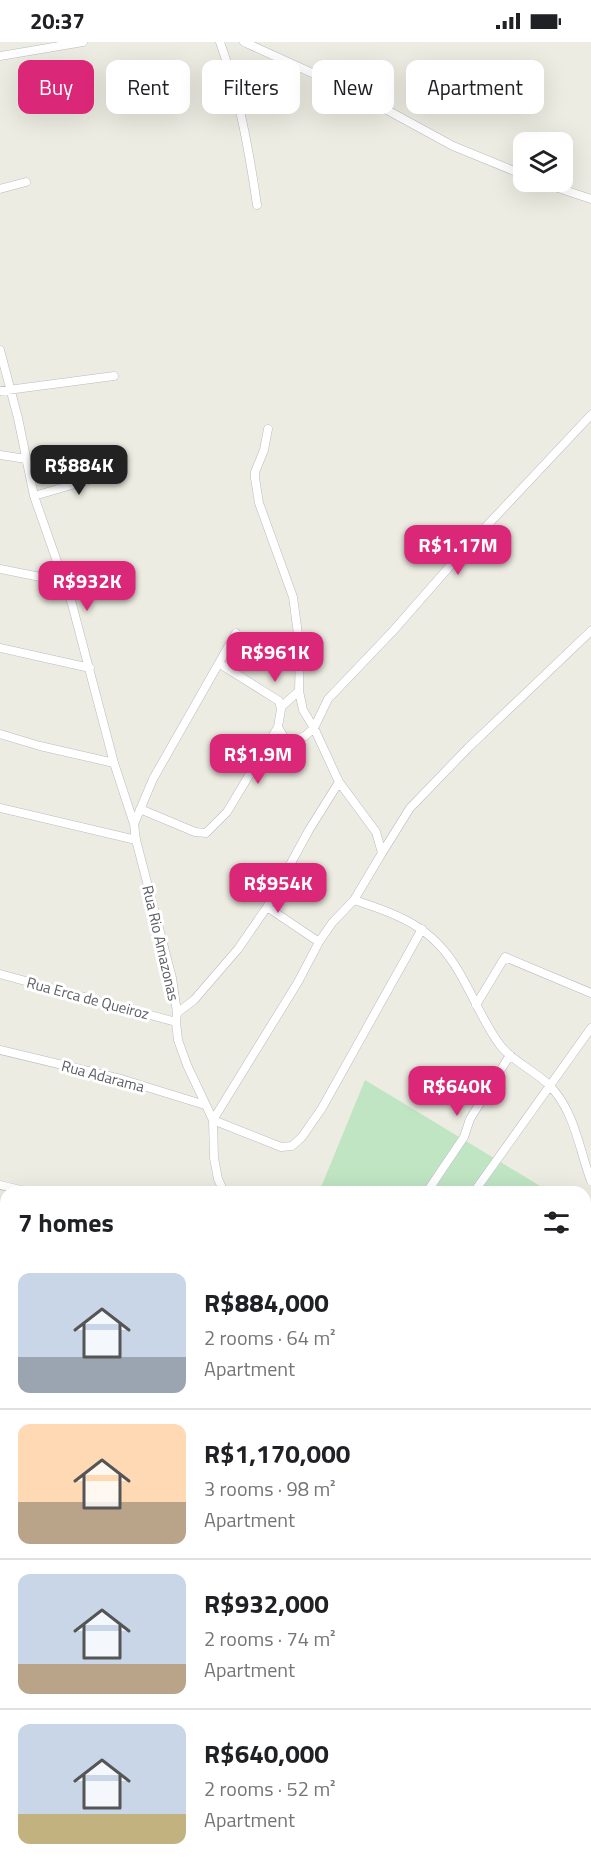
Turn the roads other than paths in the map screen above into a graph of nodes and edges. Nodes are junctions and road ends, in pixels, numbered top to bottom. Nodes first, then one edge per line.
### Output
1 (82, 42) edge
2 (220, 42) edge
3 (244, 42) edge
4 (0, 56) edge
5 (513, 171) edge
6 (26, 182) dead end
7 (0, 189) edge
8 (570, 192) edge
9 (591, 199) edge
10 (257, 205) dead end
11 (0, 350) edge
12 (114, 376) dead end
13 (10, 390) junction
14 (0, 391) edge
15 (591, 415) edge
16 (268, 429) dead end
17 (0, 455) edge
18 (26, 459) junction
19 (116, 472) dead end
20 (34, 496) junction
21 (0, 569) edge
22 (65, 582) junction
23 (591, 631) edge
24 (236, 633) dead end
25 (0, 648) edge
26 (220, 664) junction
27 (90, 668) junction
28 (299, 691) junction
29 (281, 707) junction
30 (278, 727) junction
31 (314, 728) junction
32 (0, 734) edge
33 (114, 763) junction
34 (339, 782) junction
35 (0, 808) edge
36 (141, 809) junction
37 (134, 824) junction
38 (136, 840) junction
39 (382, 853) junction
40 (354, 900) junction
41 (267, 907) junction
42 (422, 929) junction
43 (319, 942) junction
44 (0, 974) edge
45 (591, 993) edge
46 (476, 1005) junction
47 (177, 1017) junction
48 (591, 1028) edge
49 (0, 1050) edge
50 (510, 1055) junction
51 (549, 1086) junction
52 (205, 1105) junction
53 (213, 1120) junction
54 (591, 1181) edge
55 (222, 1186) edge
56 (431, 1186) edge
57 (478, 1186) edge

1 - 4 street
2 - 10 street
3 - 5 street
6 - 7 street
8 - 9 street
11 - 13 street, Rua Rio Amazonas
12 - 13 street
13 - 14 street
13 - 18 street, Rua Rio Amazonas
15 - 31 street
16 - 28 street
17 - 18 street
18 - 20 street, Rua Rio Amazonas
19 - 20 street
20 - 22 street, Rua Rio Amazonas
21 - 22 street
22 - 27 street, Rua Rio Amazonas
23 - 39 street
24 - 26 street
25 - 27 street
26 - 29 street
26 - 36 street
27 - 33 street, Rua Rio Amazonas
28 - 29 street
28 - 31 street
29 - 30 street
30 - 31 street
30 - 36 street
31 - 34 street
32 - 33 street
33 - 37 street, Rua Rio Amazonas
34 - 39 street
34 - 41 street
35 - 38 street
36 - 37 street
37 - 38 street, Rua Rio Amazonas
38 - 47 street, Rua Rio Amazonas
39 - 40 street
40 - 42 street
40 - 43 street
41 - 43 street
41 - 47 street
42 - 46 street
42 - 53 street
43 - 53 street
44 - 47 street, Rua Erca de Queiroz
45 - 46 street
46 - 50 street
47 - 52 street, Rua Rio Amazonas
48 - 51 street
49 - 52 street, Rua Adarama
50 - 51 street
50 - 56 street
51 - 54 street
51 - 57 street
52 - 53 street, Rua Rio Amazonas
53 - 55 street, Rua Rio Amazonas

